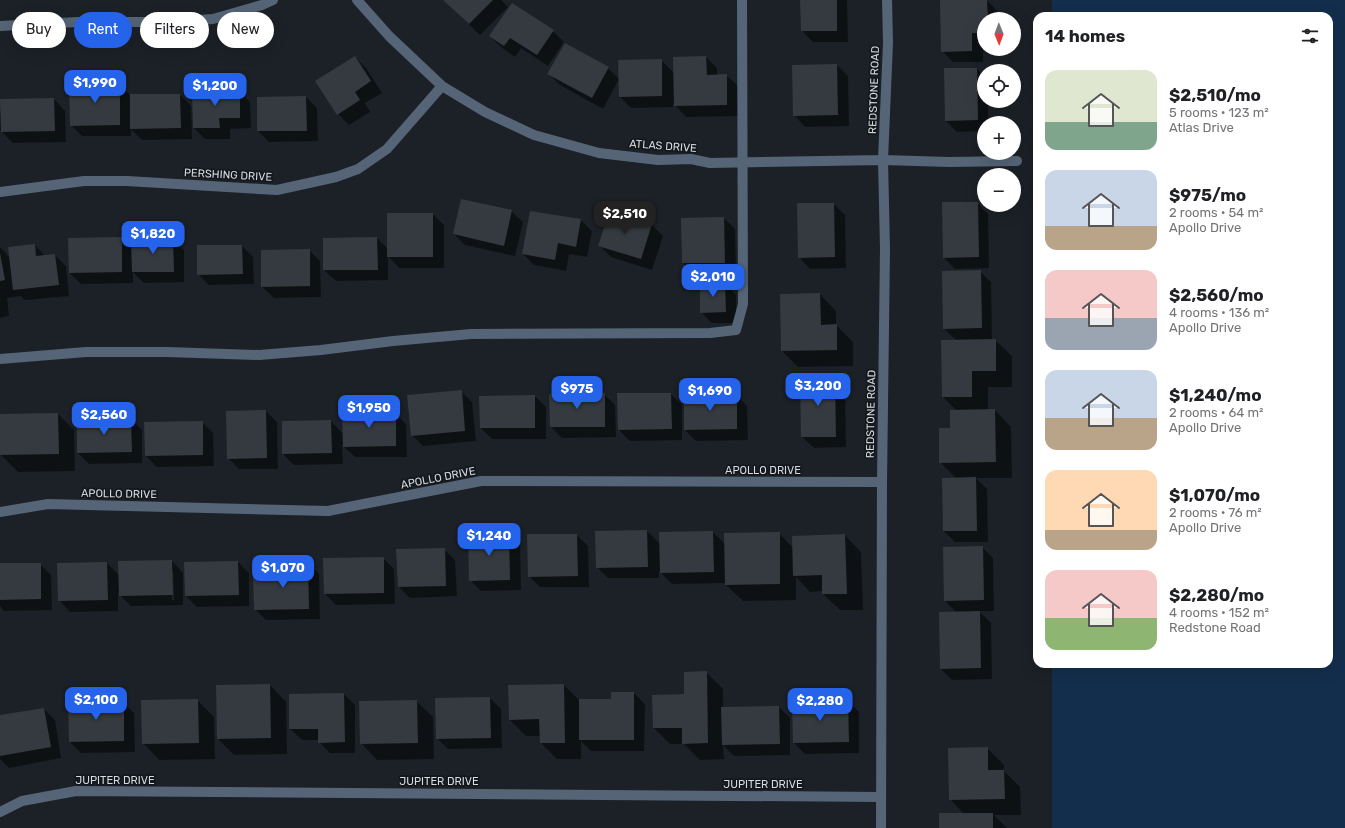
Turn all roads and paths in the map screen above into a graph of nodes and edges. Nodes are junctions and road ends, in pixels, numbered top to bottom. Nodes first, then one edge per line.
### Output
1 (273, 0) edge
2 (357, 0) edge
3 (742, 0) edge
4 (887, 0) edge
5 (0, 26) edge
6 (442, 86) junction
7 (883, 160) junction
8 (1017, 161) dead end
9 (742, 162) junction
10 (0, 192) edge
11 (0, 359) edge
12 (882, 482) junction
13 (0, 512) edge
14 (881, 797) junction
15 (0, 812) edge
16 (881, 828) edge

1 - 5 street
2 - 6 street, ATLAS DRIVE
3 - 9 street
4 - 7 street, REDSTONE ROAD
6 - 9 street, ATLAS DRIVE
6 - 10 street, PERSHING DRIVE
7 - 8 street, ATLAS DRIVE
7 - 9 street, ATLAS DRIVE
7 - 12 street, REDSTONE ROAD
9 - 11 street
12 - 13 street, APOLLO DRIVE
12 - 14 street, REDSTONE ROAD
14 - 15 street, JUPITER DRIVE
14 - 16 street, REDSTONE ROAD

